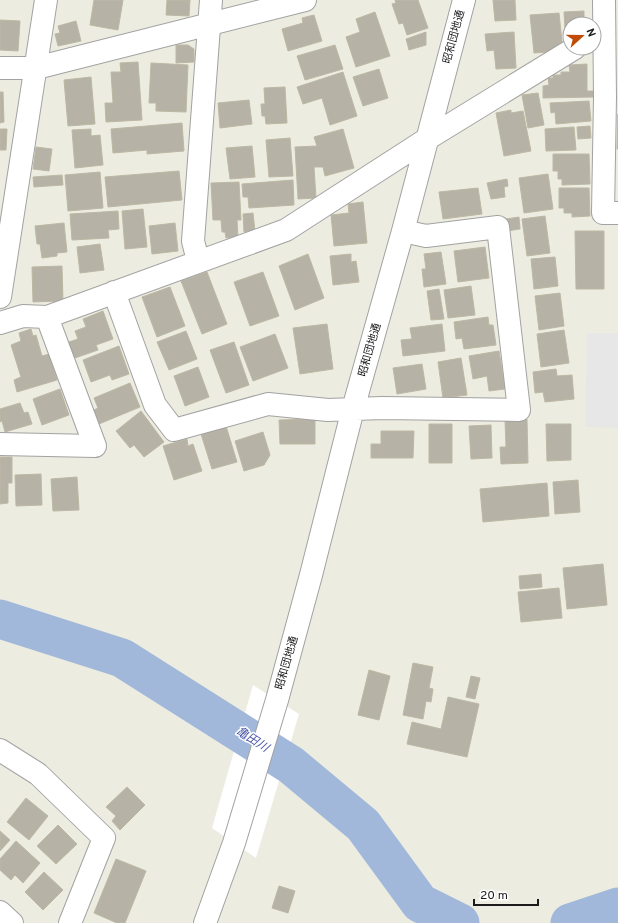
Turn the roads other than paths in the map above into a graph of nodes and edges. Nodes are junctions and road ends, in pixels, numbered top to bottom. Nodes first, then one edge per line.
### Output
1 (46, 0) edge
2 (211, 0) edge
3 (305, 0) edge
4 (464, 0) edge
5 (604, 0) edge
6 (209, 24) junction
7 (606, 30) edge
8 (562, 56) edge
9 (0, 68) edge
10 (36, 68) junction
11 (612, 97) edge
12 (427, 139) junction
13 (618, 214) edge
14 (6, 220) edge
15 (403, 231) junction
16 (198, 261) junction
17 (114, 292) junction
18 (0, 297) edge
19 (46, 318) junction
20 (1, 320) edge
21 (353, 409) junction
22 (0, 444) edge
23 (0, 750) edge
24 (0, 912) edge
25 (12, 923) edge
26 (70, 923) edge
27 (205, 923) edge

1 - 10 street
2 - 6 street
3 - 6 street
4 - 12 street, 昭和団地通
5 - 7 street
6 - 10 street
6 - 16 street
7 - 11 street
8 - 12 street
9 - 10 street
10 - 14 street
11 - 13 street
12 - 15 street, 昭和団地通
12 - 16 street
14 - 18 street
15 - 21 street, 昭和団地通
15 - 21 street
16 - 17 street
17 - 19 street
17 - 21 street
19 - 20 street
19 - 22 street
21 - 27 street, 昭和団地通
23 - 26 street
24 - 25 street

